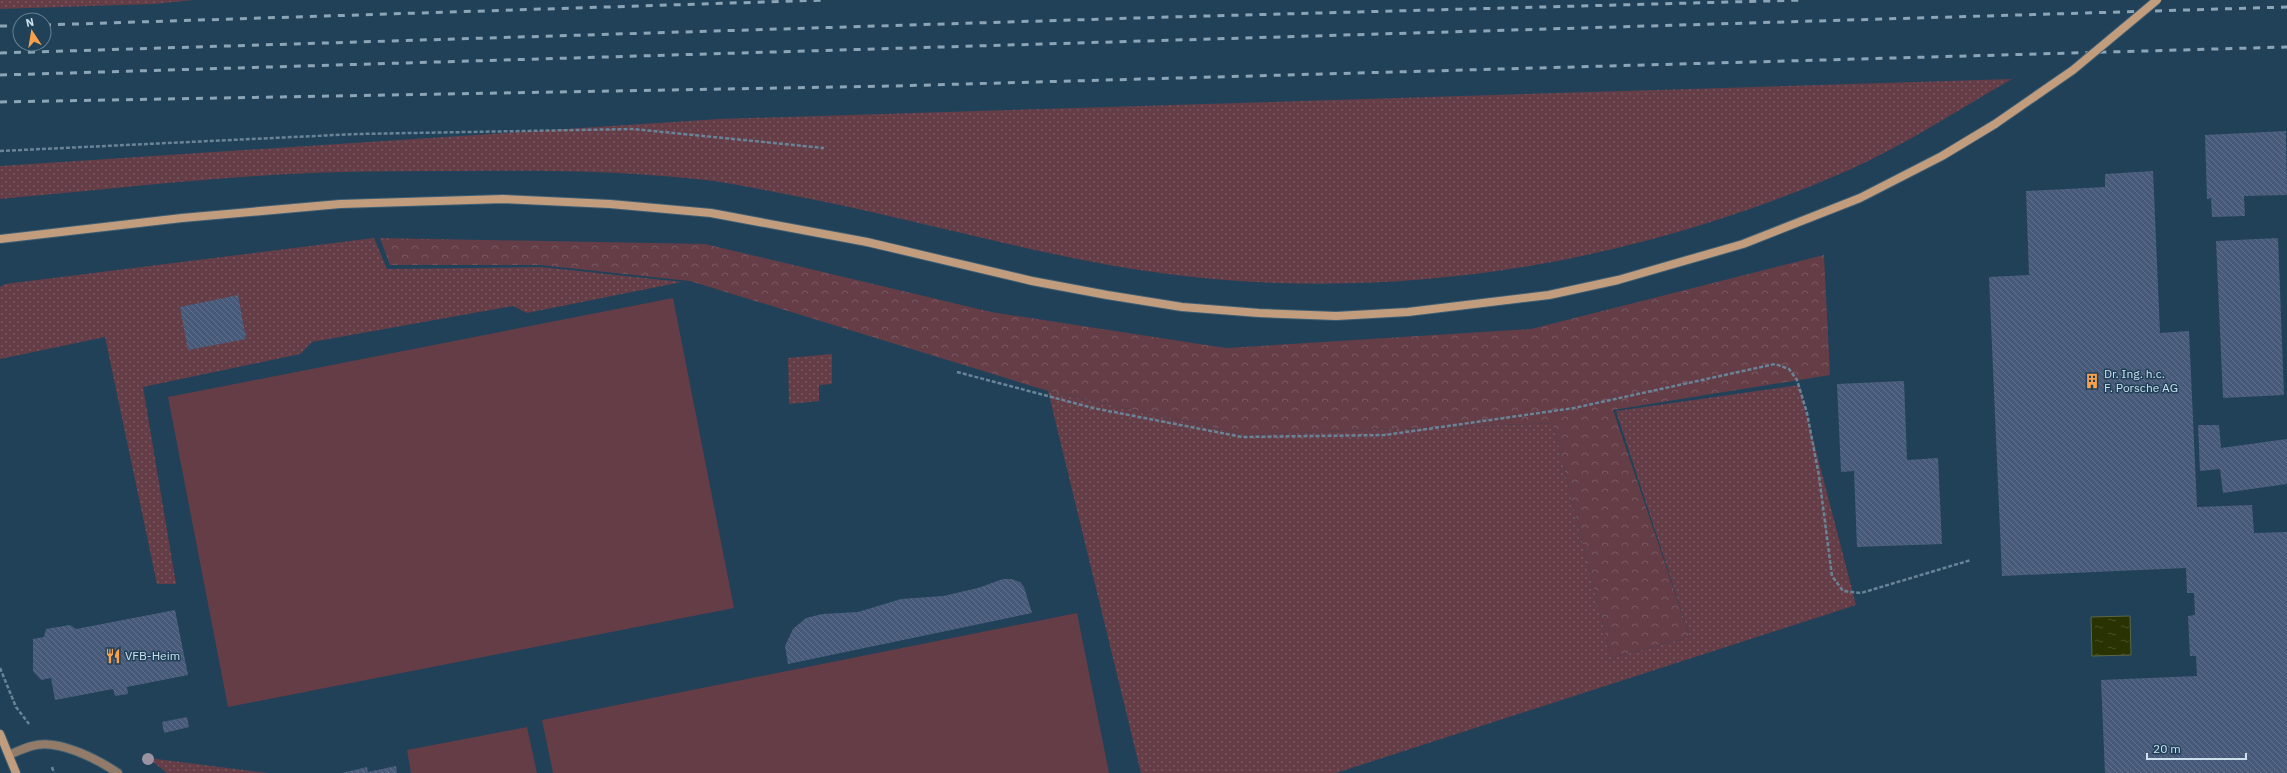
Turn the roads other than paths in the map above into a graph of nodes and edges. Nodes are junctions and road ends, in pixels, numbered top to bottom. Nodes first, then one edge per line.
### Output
1 (2157, 0) edge
2 (0, 239) edge
3 (0, 734) edge
4 (9, 755) junction
5 (16, 773) edge
6 (118, 773) edge

1 - 2 main road, bridge
3 - 4 main road
4 - 5 main road
4 - 6 street

